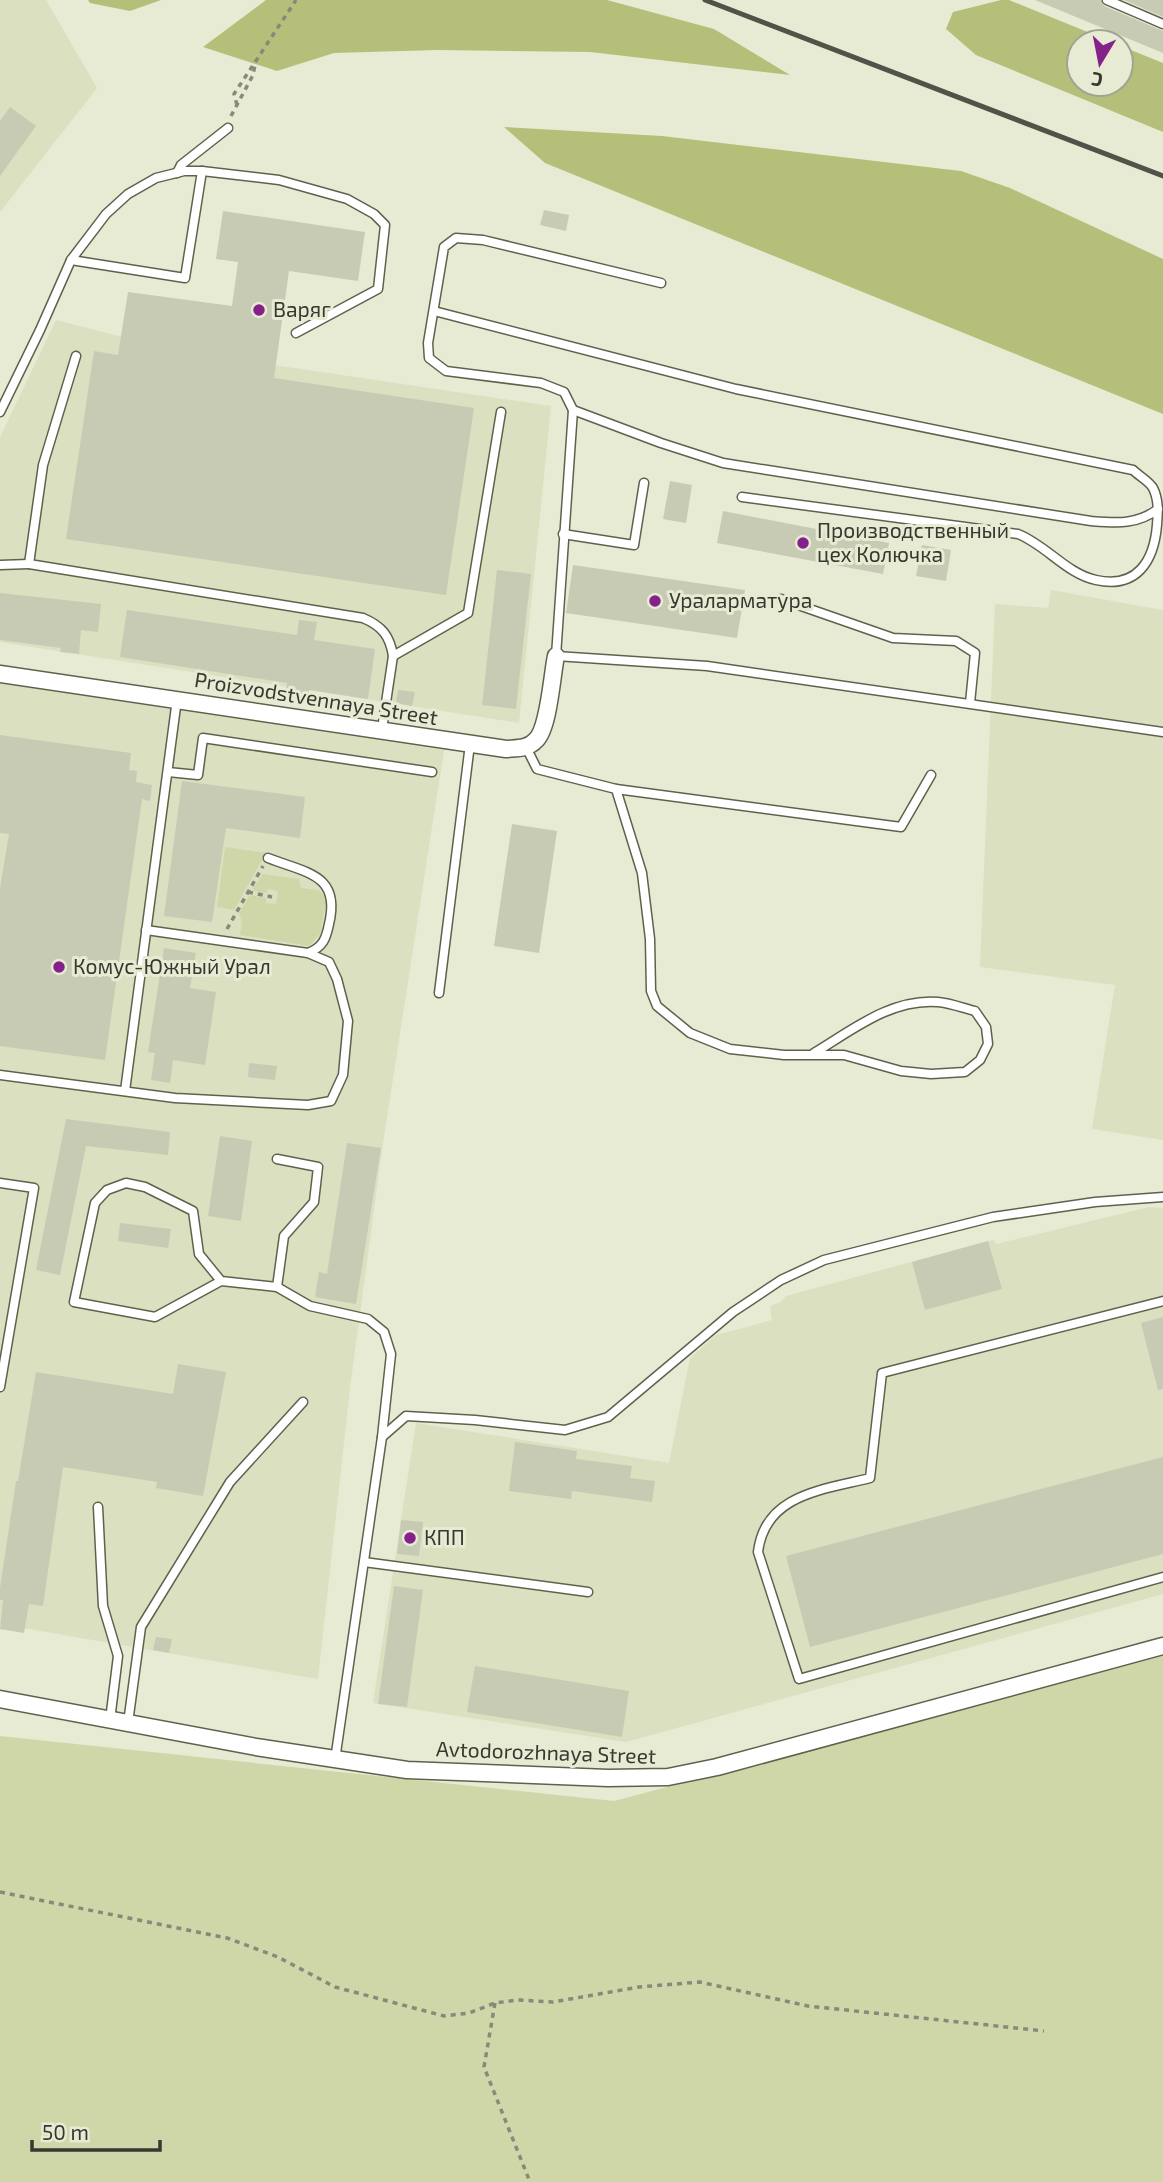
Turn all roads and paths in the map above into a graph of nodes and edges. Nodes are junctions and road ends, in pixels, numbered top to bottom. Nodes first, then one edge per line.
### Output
1 (296, 0) edge
2 (1107, 0) edge
3 (1163, 24) edge
4 (256, 60) junction
5 (228, 128) dead end
6 (202, 172) junction
7 (177, 173) junction
8 (71, 260) junction
9 (662, 283) dead end
10 (434, 311) junction
11 (296, 333) dead end
12 (76, 356) dead end
13 (573, 410) junction
14 (0, 412) edge
15 (501, 412) dead end
16 (644, 483) dead end
17 (742, 497) dead end
18 (1158, 509) junction
19 (563, 534) junction
20 (0, 565) edge
21 (29, 565) junction
22 (781, 599) dead end
23 (393, 656) junction
24 (555, 656) junction
25 (0, 674) edge
26 (177, 699) junction
27 (970, 703) junction
28 (382, 729) junction
29 (1163, 732) edge
30 (470, 744) junction
31 (526, 747) junction
32 (168, 772) junction
33 (432, 772) dead end
34 (930, 775) dead end
35 (615, 789) junction
36 (268, 858) joint
37 (248, 892) junction
38 (272, 897) dead end
39 (146, 930) junction
40 (221, 940) junction
41 (309, 953) junction
42 (439, 993) dead end
43 (814, 1054) junction
44 (0, 1075) edge
45 (125, 1091) junction
46 (277, 1159) dead end
47 (0, 1182) edge
48 (1163, 1197) edge
49 (221, 1281) junction
50 (277, 1287) junction
51 (1163, 1301) edge
52 (0, 1385) edge
53 (303, 1402) dead end
54 (382, 1437) junction
55 (98, 1507) dead end
56 (364, 1562) junction
57 (1163, 1577) edge
58 (588, 1592) dead end
59 (1163, 1646) edge
60 (0, 1699) edge
61 (110, 1720) junction
62 (128, 1723) junction
63 (335, 1760) junction
64 (0, 1892) edge
65 (495, 2003) junction
66 (1044, 2031) dead end
67 (530, 2182) edge

1 - 4 path
2 - 3 lane
4 - 4 path
5 - 7 lane
6 - 7 lane
6 - 8 lane
6 - 11 lane
7 - 8 lane
8 - 14 lane
9 - 10 lane
10 - 13 lane
10 - 18 lane
12 - 21 lane
13 - 18 lane
13 - 19 lane
15 - 23 lane
16 - 19 lane
17 - 18 lane
19 - 24 lane
20 - 21 lane
21 - 23 lane
22 - 27 lane
23 - 28 lane
24 - 27 lane
24 - 31 street
25 - 26 street, Proizvodstvennaya Street
26 - 28 street, Proizvodstvennaya Street
26 - 32 lane
27 - 29 lane
28 - 30 street, Proizvodstvennaya Street
30 - 31 street, Proizvodstvennaya Street
30 - 42 lane
31 - 35 lane
32 - 33 lane
32 - 39 lane
34 - 35 lane
35 - 43 lane
36 - 37 path
36 - 41 lane
37 - 38 path
37 - 40 path
39 - 40 lane
39 - 45 lane
40 - 41 lane
41 - 45 lane
43 - 43 lane
44 - 45 lane
46 - 50 lane
47 - 52 lane
48 - 54 lane
49 - 49 lane
49 - 50 lane
50 - 54 lane
51 - 57 lane
53 - 62 lane
54 - 56 lane
55 - 61 lane
56 - 58 lane
56 - 63 lane
59 - 63 street, Avtodorozhnaya Street
60 - 61 street, Avtodorozhnaya Street
61 - 62 street, Avtodorozhnaya Street
62 - 63 street, Avtodorozhnaya Street
64 - 65 path
65 - 66 path
65 - 67 path

